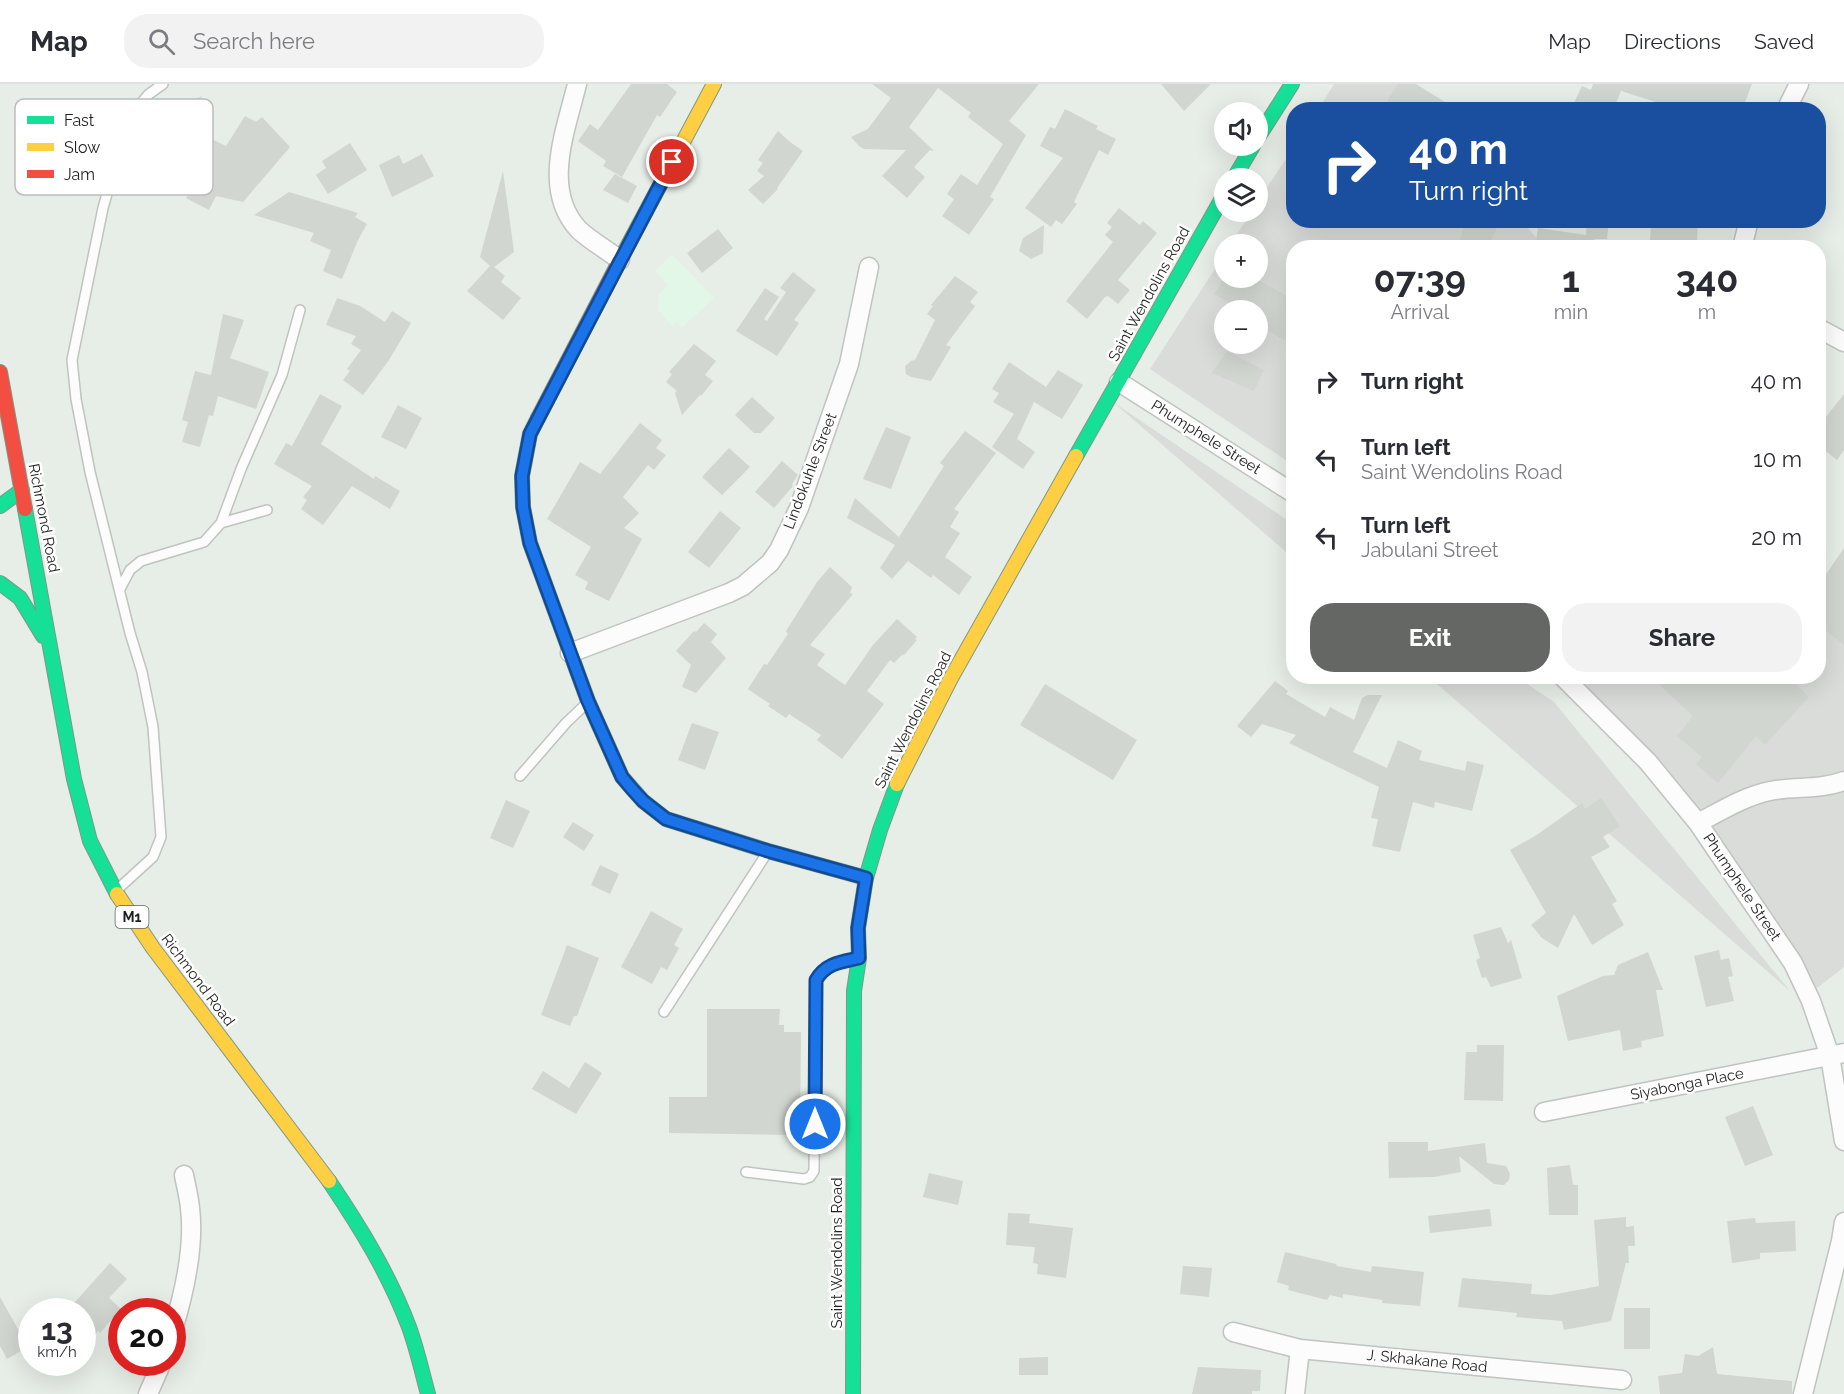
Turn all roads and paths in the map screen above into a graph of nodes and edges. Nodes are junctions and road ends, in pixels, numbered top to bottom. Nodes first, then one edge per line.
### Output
1 (163, 84) edge
2 (577, 84) edge
3 (714, 84) edge
4 (1292, 84) edge
5 (1799, 84) edge
6 (145, 99) edge
7 (1790, 102) edge
8 (1268, 122) edge
9 (107, 195) edge
10 (1214, 213) edge
11 (620, 260) junction
12 (869, 267) dead end
13 (300, 310) dead end
14 (1826, 332) edge
15 (1844, 342) edge
16 (0, 372) edge
17 (1119, 382) junction
18 (1286, 489) edge
19 (22, 490) junction
20 (0, 506) edge
21 (267, 510) dead end
22 (220, 523) junction
23 (0, 583) edge
24 (120, 589) junction
25 (52, 650) junction
26 (570, 653) junction
27 (1570, 684) edge
28 (588, 701) junction
29 (520, 776) dead end
30 (1844, 781) edge
31 (1698, 823) junction
32 (768, 851) junction
33 (866, 878) junction
34 (115, 891) junction
35 (859, 958) junction
36 (664, 1012) dead end
37 (1837, 1055) edge
38 (1544, 1112) dead end
39 (1844, 1141) edge
40 (746, 1173) dead end
41 (184, 1175) dead end
42 (1844, 1222) edge
43 (182, 1298) edge
44 (1233, 1332) dead end
45 (1300, 1349) junction
46 (156, 1376) edge
47 (1622, 1380) dead end
48 (148, 1394) edge
49 (428, 1394) edge
50 (853, 1394) edge
51 (1295, 1394) edge
52 (1803, 1394) edge

1 - 6 lane
2 - 11 street
3 - 11 main road
4 - 8 main road
5 - 7 street
9 - 24 lane
10 - 17 main road, Saint Wendolins Road
11 - 26 main road
12 - 26 street, Lindokuhle Street
13 - 22 lane
14 - 15 street
16 - 19 main road, Richmond Road / M1
17 - 18 street, Phumphele Street
17 - 33 main road, Saint Wendolins Road
19 - 20 main road
19 - 25 main road, Richmond Road / M1
21 - 22 lane
22 - 24 lane
23 - 25 main road
24 - 34 lane
25 - 34 main road, Richmond Road / M1
26 - 28 main road
27 - 31 street, Phumphele Street
28 - 29 lane
28 - 32 main road
30 - 31 street
31 - 37 street, Phumphele Street
32 - 33 main road
32 - 36 lane
33 - 35 main road, Saint Wendolins Road
34 - 49 main road, Richmond Road / M1
35 - 40 lane
35 - 50 main road, Saint Wendolins Road
37 - 38 street, Siyabonga Place
37 - 39 street, Phumphele Street
41 - 43 street
42 - 52 street
44 - 45 street, J. Skhakane Road
45 - 47 street, J. Skhakane Road
45 - 51 street
46 - 48 street

